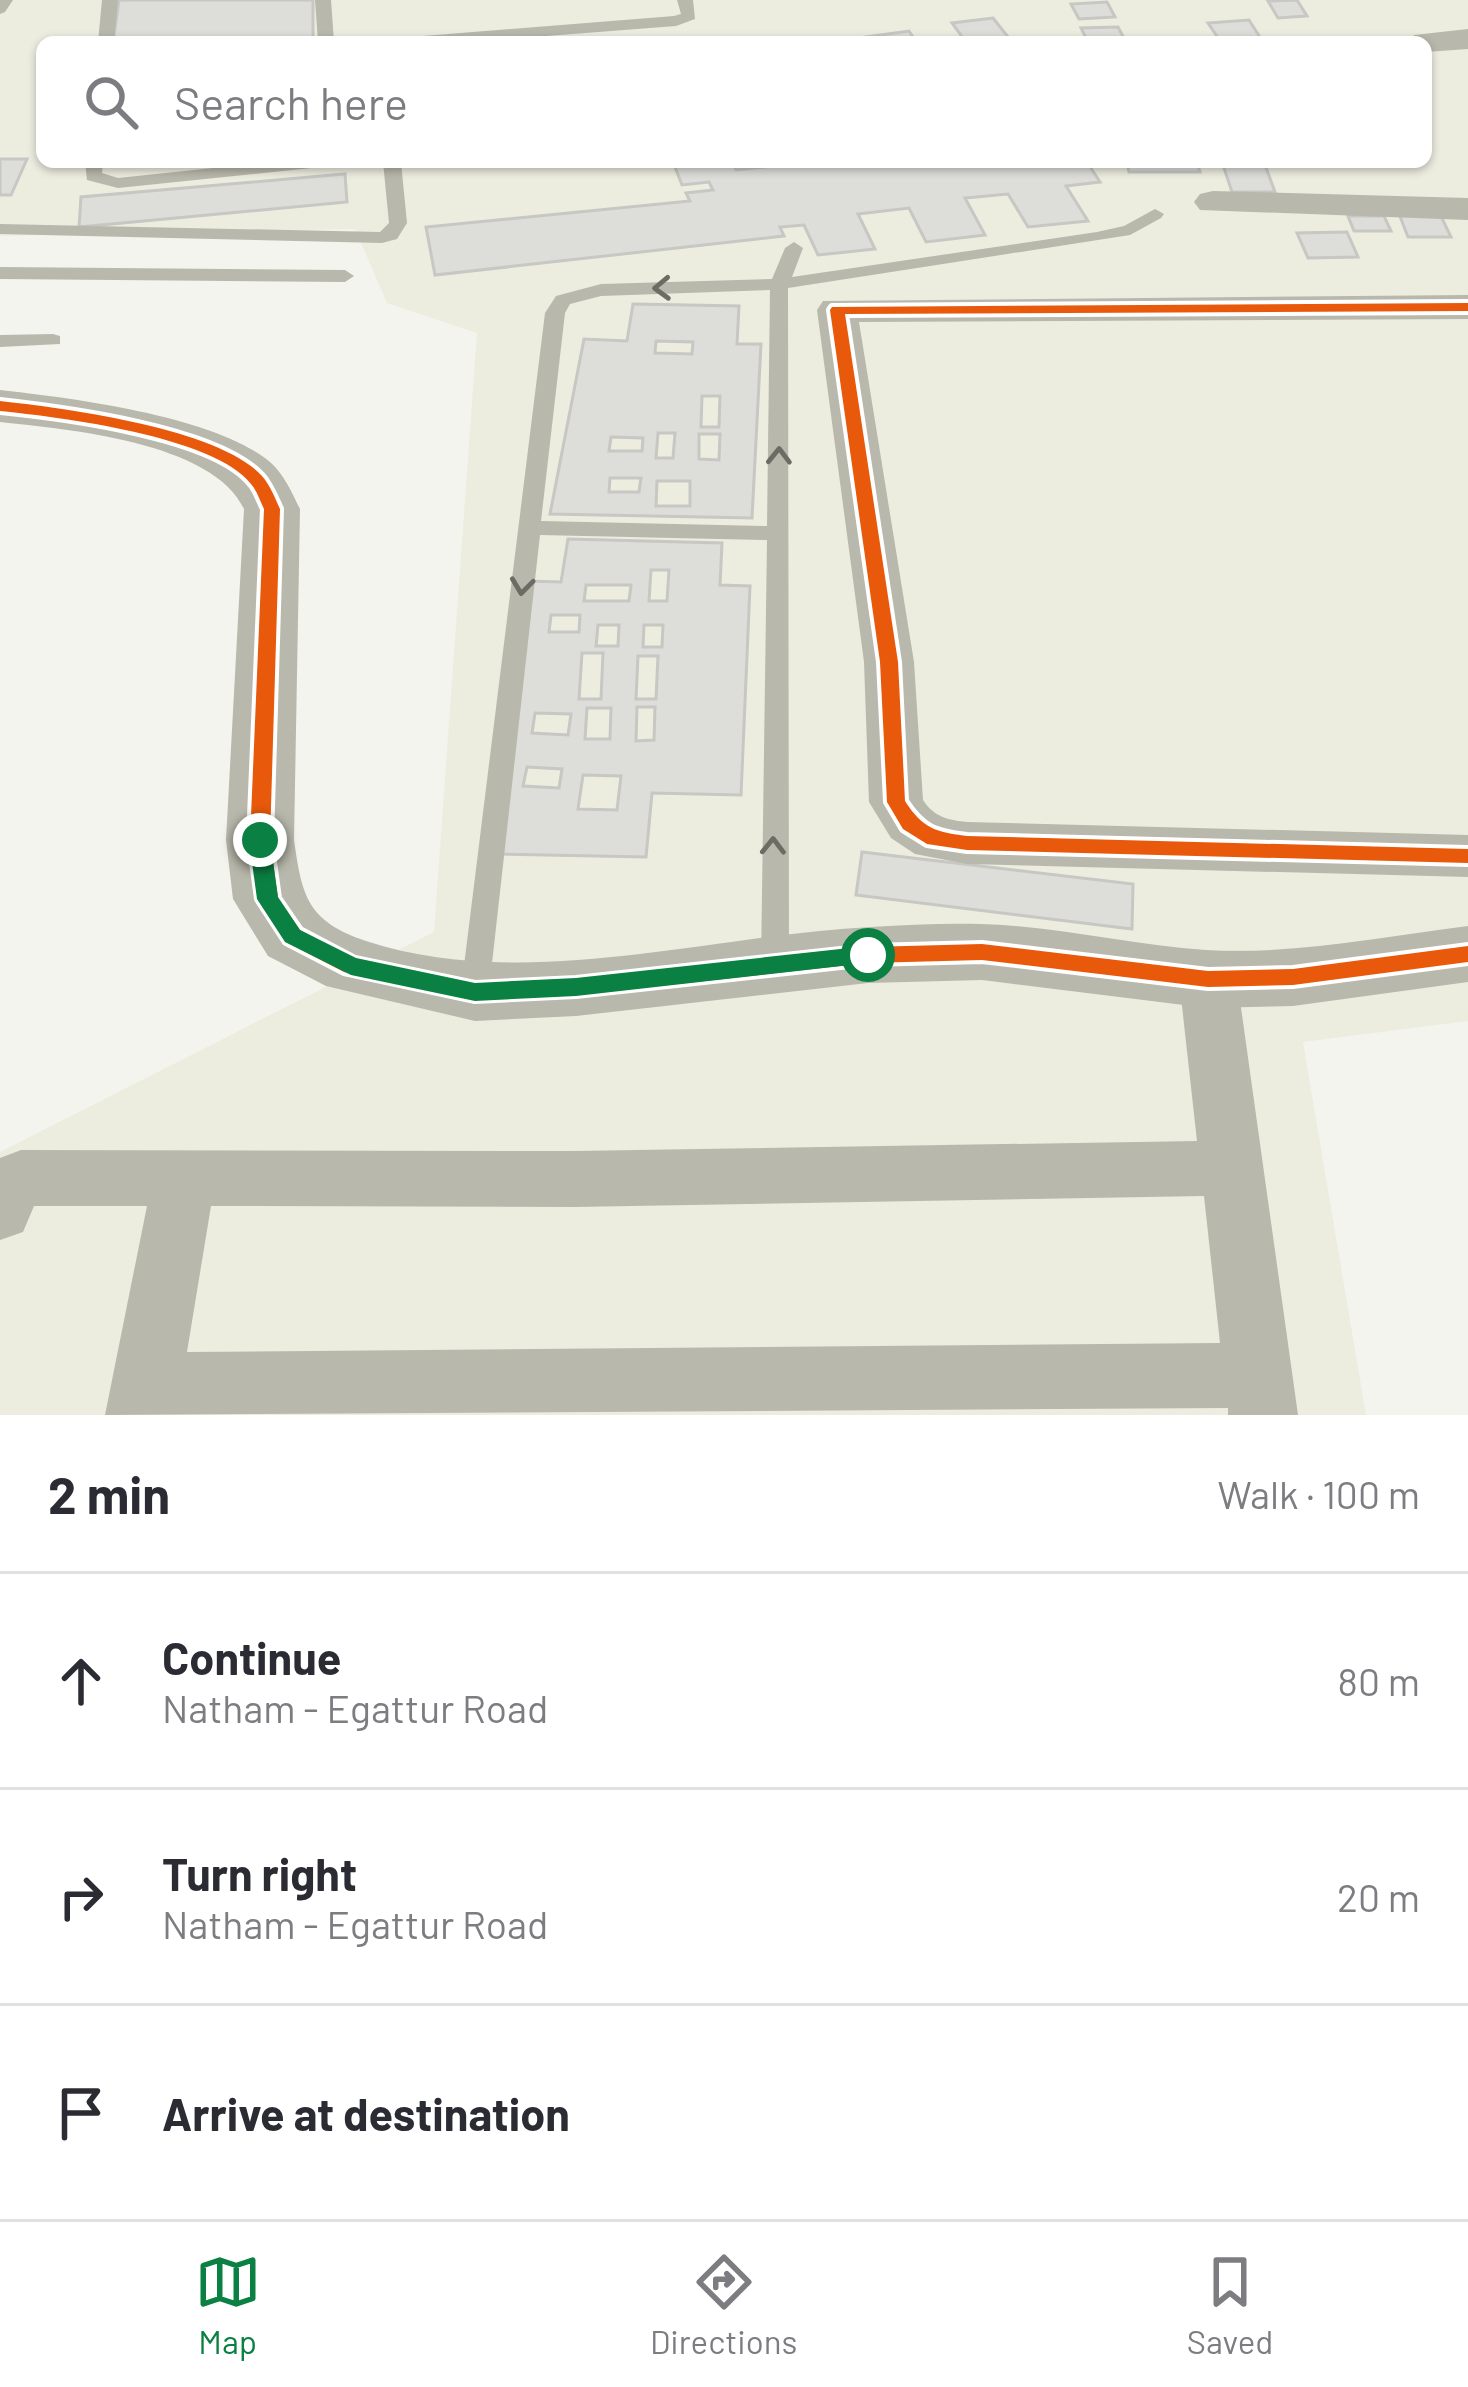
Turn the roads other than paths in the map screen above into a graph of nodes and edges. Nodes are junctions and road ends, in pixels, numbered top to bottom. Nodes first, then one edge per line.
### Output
1 (4, 0) edge
2 (110, 0) edge
3 (323, 0) edge
4 (685, 0) edge
5 (0, 9) edge
6 (107, 36) edge
7 (326, 36) edge
8 (486, 36) edge
9 (1468, 39) edge
10 (1432, 42) edge
11 (94, 168) edge
12 (263, 168) edge
13 (393, 168) edge
14 (1214, 202) dead end
15 (1468, 208) edge
16 (1155, 214) dead end
17 (0, 229) edge
18 (794, 248) dead end
19 (0, 273) edge
20 (345, 276) dead end
21 (778, 284) junction
22 (1468, 308) edge
23 (53, 340) dead end
24 (0, 341) edge
25 (0, 406) edge
26 (529, 528) junction
27 (778, 533) junction
28 (1468, 856) edge
29 (1468, 954) edge
30 (776, 963) junction
31 (1208, 979) junction
32 (475, 992) junction
33 (1231, 1168) junction
34 (184, 1179) junction
35 (0, 1212) edge
36 (1260, 1395) edge
37 (144, 1400) edge

1 - 5 lane
2 - 6 lane
3 - 7 lane
4 - 8 lane
9 - 10 street
11 - 12 lane
13 - 17 lane
14 - 15 street
16 - 21 lane
18 - 21 lane
19 - 20 lane
21 -> 26 lane
27 -> 21 lane
22 - 28 street
23 - 24 lane
25 - 32 street
26 - 27 lane
26 -> 32 lane
30 -> 27 lane
29 - 31 street
30 - 31 street
30 - 32 street
31 - 33 street
33 - 34 street
33 - 36 street
34 - 35 street
34 - 37 street
36 - 37 street

